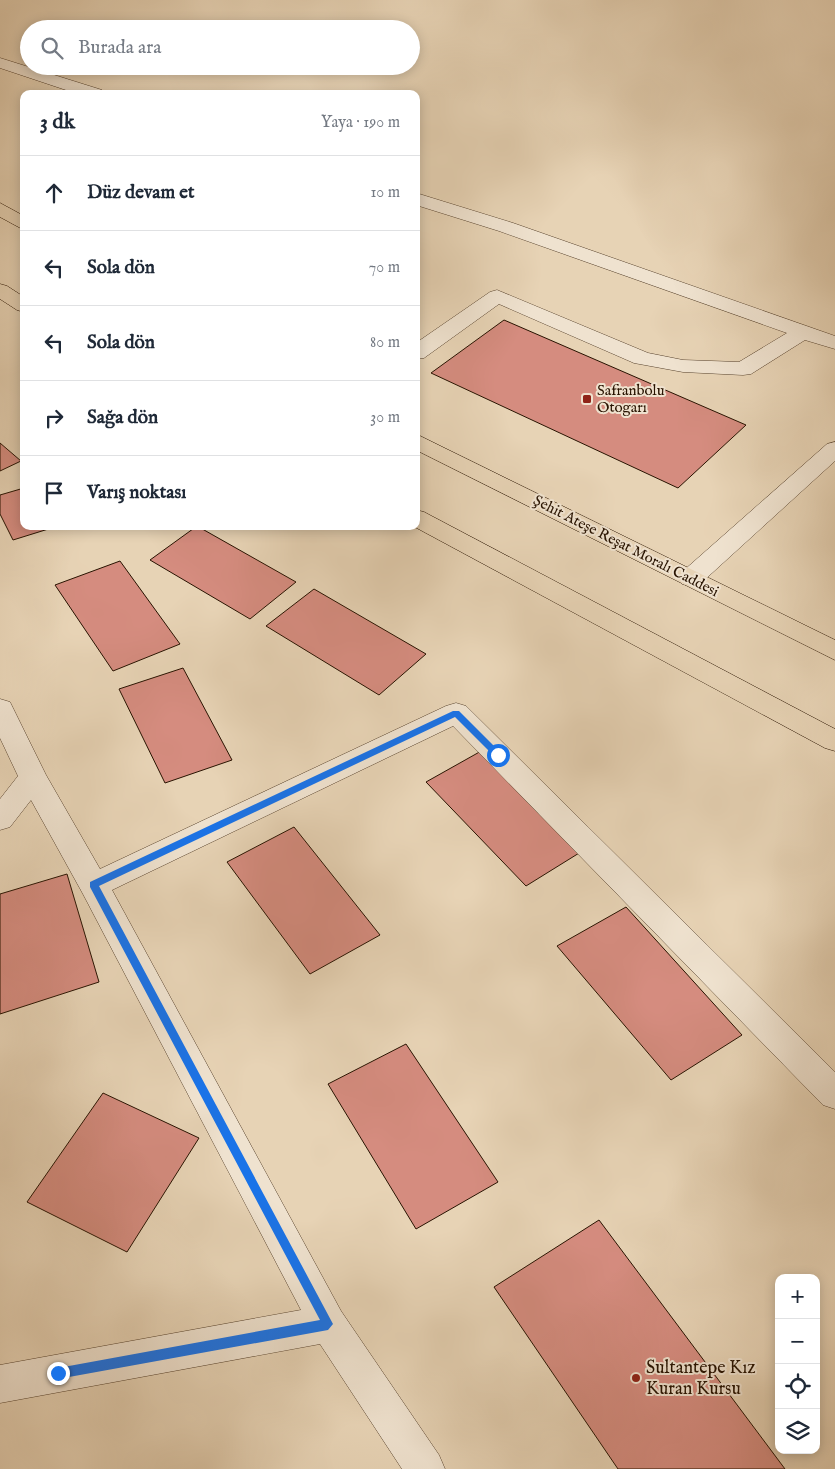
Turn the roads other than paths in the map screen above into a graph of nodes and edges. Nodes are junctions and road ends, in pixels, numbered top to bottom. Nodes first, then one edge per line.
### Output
1 (0, 63) edge
2 (20, 69) edge
3 (37, 75) edge
4 (84, 90) edge
5 (420, 199) edge
6 (0, 209) edge
7 (20, 222) edge
8 (0, 290) edge
9 (20, 303) edge
10 (803, 332) junction
11 (835, 344) edge
12 (420, 350) edge
13 (420, 443) edge
14 (835, 449) edge
15 (420, 520) edge
16 (691, 578) junction
17 (835, 651) edge
18 (0, 709) edge
19 (835, 741) edge
20 (33, 778) junction
21 (0, 819) edge
22 (94, 885) junction
23 (835, 1094) edge
24 (328, 1324) junction
25 (0, 1384) edge
26 (425, 1469) edge

1 - 2 street
3 - 4 street
5 - 10 street
6 - 7 main road
8 - 9 main road
10 - 11 street
10 - 12 street
13 - 16 main road, Şehit Ateşe Reşat Moralı Caddesi
14 - 16 street
15 - 19 main road
16 - 17 main road, Şehit Ateşe Reşat Moralı Caddesi
18 - 20 street
20 - 21 street
20 - 22 street
22 - 23 street
22 - 24 street
24 - 25 street
24 - 26 street

